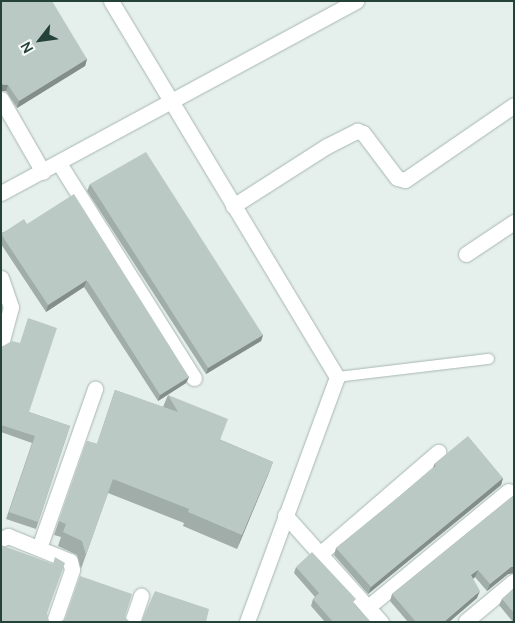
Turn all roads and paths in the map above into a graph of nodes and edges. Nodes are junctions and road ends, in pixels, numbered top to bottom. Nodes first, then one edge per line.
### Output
1 (111, 1) edge
2 (356, 1) edge
3 (1, 99) edge
4 (171, 104) junction
5 (514, 106) edge
6 (59, 163) junction
7 (43, 172) junction
8 (1, 194) edge
9 (233, 206) junction
10 (514, 222) edge
11 (466, 254) dead end
12 (1, 278) edge
13 (1, 345) edge
14 (489, 358) dead end
15 (337, 377) junction
16 (194, 378) dead end
17 (95, 389) dead end
18 (438, 452) dead end
19 (508, 491) dead end
20 (286, 515) junction
21 (1, 539) edge
22 (39, 548) junction
23 (321, 553) junction
24 (514, 581) edge
25 (141, 596) dead end
26 (368, 607) junction
27 (54, 622) edge
28 (132, 622) edge
29 (247, 622) edge
30 (381, 622) edge
31 (466, 622) edge

1 - 4 street
2 - 4 street
3 - 7 street
4 - 6 street
4 - 9 street
5 - 9 street
6 - 7 street
6 - 16 street
7 - 8 street
9 - 15 street
10 - 11 street
12 - 13 street
14 - 15 lane
15 - 20 street
17 - 22 street
18 - 23 street
19 - 26 street
20 - 23 street
20 - 29 street
21 - 22 street
22 - 27 street
23 - 26 street
24 - 31 street
25 - 28 street
26 - 30 street

